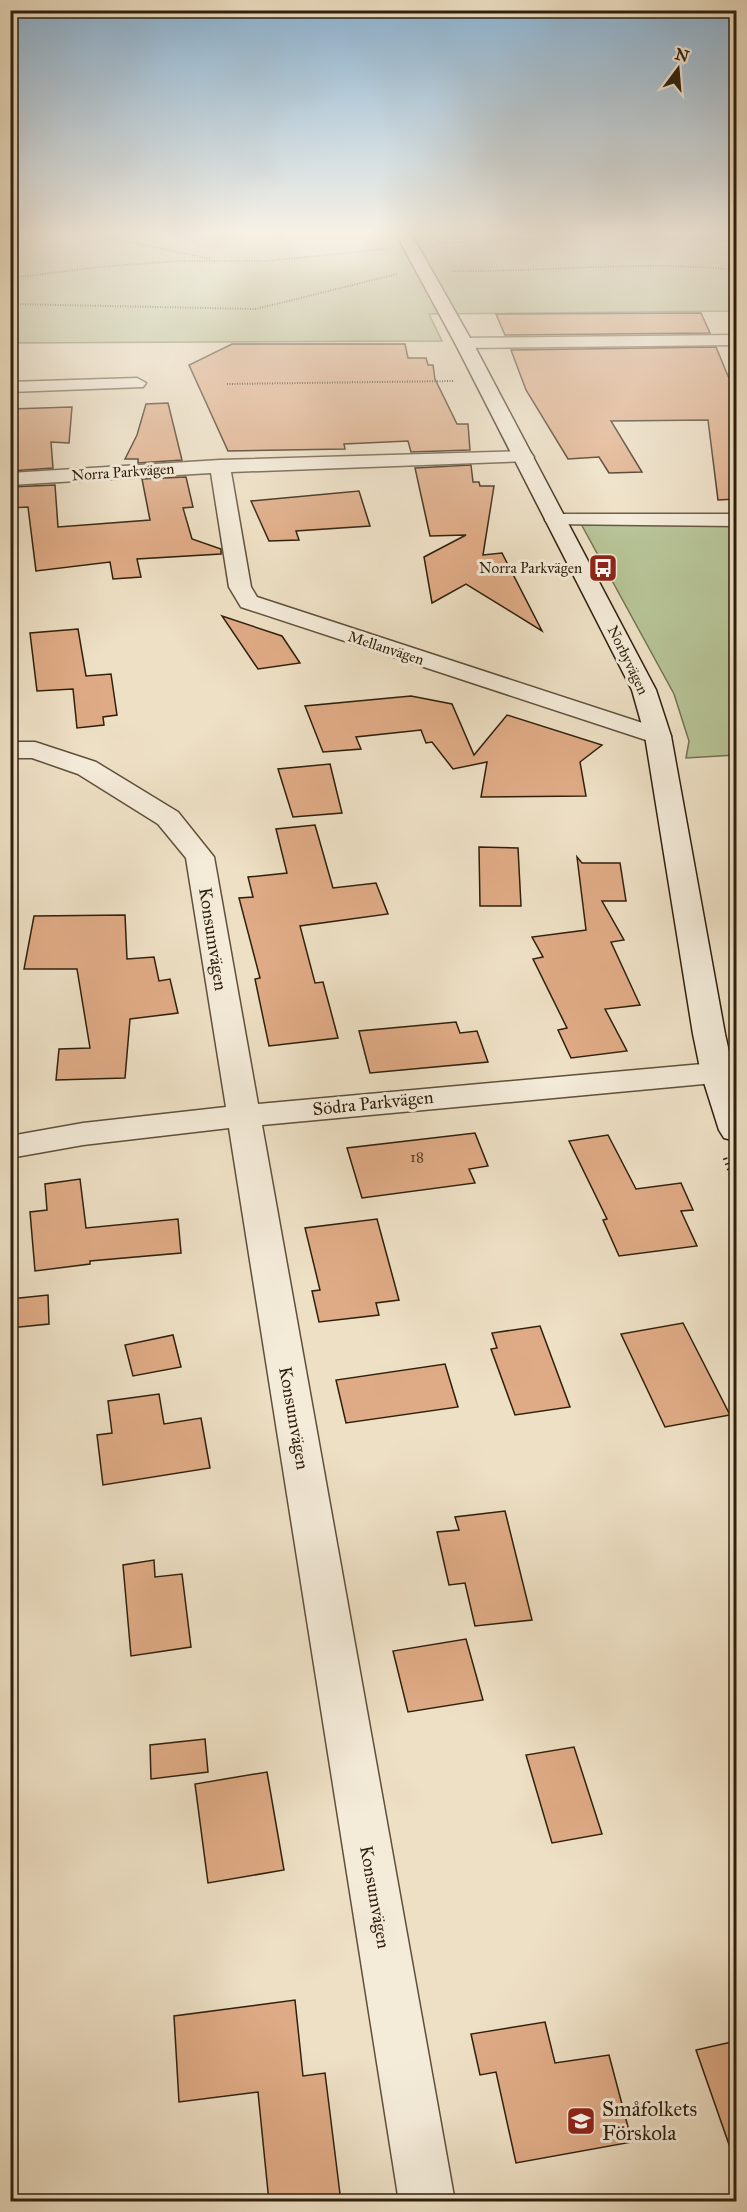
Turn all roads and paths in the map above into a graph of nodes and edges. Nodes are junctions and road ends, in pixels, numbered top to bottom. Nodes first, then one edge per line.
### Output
1 (460, 335) edge
2 (736, 340) edge
3 (464, 343) junction
4 (462, 381) dead end
5 (137, 383) dead end
6 (227, 384) dead end
7 (10, 387) edge
8 (524, 457) junction
9 (220, 466) junction
10 (10, 479) edge
11 (555, 520) junction
12 (736, 520) edge
13 (658, 736) junction
14 (10, 750) edge
15 (727, 1072) edge
16 (242, 1116) junction
17 (736, 1130) edge
18 (10, 1147) edge
19 (427, 2202) edge

1 - 3 street, Norbyvägen
2 - 3 street
3 - 8 street, Norbyvägen
4 - 6 path
5 - 7 street
8 - 9 street, Norra Parkvägen
8 - 11 street, Norbyvägen
9 - 10 street, Norra Parkvägen
9 - 13 street, Mellanvägen
11 - 12 street
11 - 13 street, Norbyvägen
13 - 15 street, Norbyvägen
14 - 16 street, Konsumvägen
15 - 16 street, Södra Parkvägen
15 - 17 street, Norbyvägen
16 - 18 street, Södra Parkvägen
16 - 19 street, Konsumvägen

